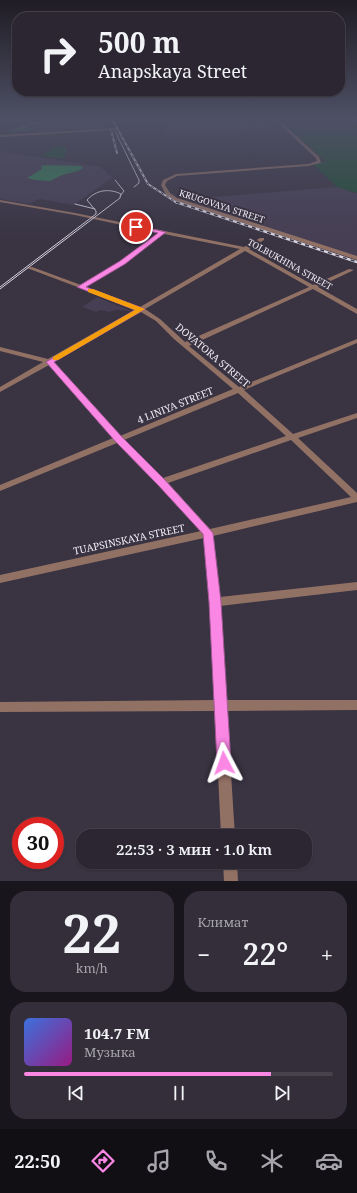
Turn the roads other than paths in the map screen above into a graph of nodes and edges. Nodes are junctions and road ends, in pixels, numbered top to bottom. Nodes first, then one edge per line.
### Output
1 (319, 160) edge
2 (0, 201) edge
3 (163, 232) junction
4 (262, 239) dead end
5 (245, 249) junction
6 (357, 258) edge
7 (30, 268) dead end
8 (351, 270) dead end
9 (312, 286) junction
10 (80, 287) junction
11 (141, 309) junction
12 (357, 312) edge
13 (357, 341) edge
14 (185, 345) junction
15 (0, 348) edge
16 (50, 362) junction
17 (0, 390) edge
18 (239, 390) junction
19 (357, 415) edge
20 (293, 438) junction
21 (118, 439) junction
22 (162, 482) junction
23 (0, 488) edge
24 (357, 498) edge
25 (208, 533) junction
26 (0, 580) edge
27 (357, 586) edge
28 (215, 602) junction
29 (220, 705) junction
30 (357, 705) edge
31 (0, 707) edge
32 (228, 829) edge
33 (230, 869) edge
34 (231, 881) edge

1 - 6 street, KRUGOVAYA STREET
2 - 3 street, TOLBUKHINA STREET
3 - 5 street, TOLBUKHINA STREET
3 - 10 street
4 - 5 street
5 - 9 street, TOLBUKHINA STREET
5 - 11 street
7 - 10 street, DOVATORA STREET
8 - 9 street
9 - 12 street, TOLBUKHINA STREET
9 - 14 street
10 - 11 street, DOVATORA STREET
11 - 14 street, DOVATORA STREET
11 - 16 street
13 - 18 street, 4 LINIYA STREET
14 - 18 street, DOVATORA STREET
15 - 16 street
16 - 17 street
16 - 21 street
18 - 20 street, DOVATORA STREET
18 - 21 street, 4 LINIYA STREET
19 - 20 street
20 - 22 street
20 - 24 street, DOVATORA STREET
21 - 22 street
21 - 23 street, 4 LINIYA STREET
22 - 25 street
24 - 25 street, TUAPSINSKAYA STREET
25 - 26 street, TUAPSINSKAYA STREET
25 - 28 street
27 - 28 street
28 - 29 street
29 - 30 street
29 - 31 street
29 - 32 street
33 - 34 street

